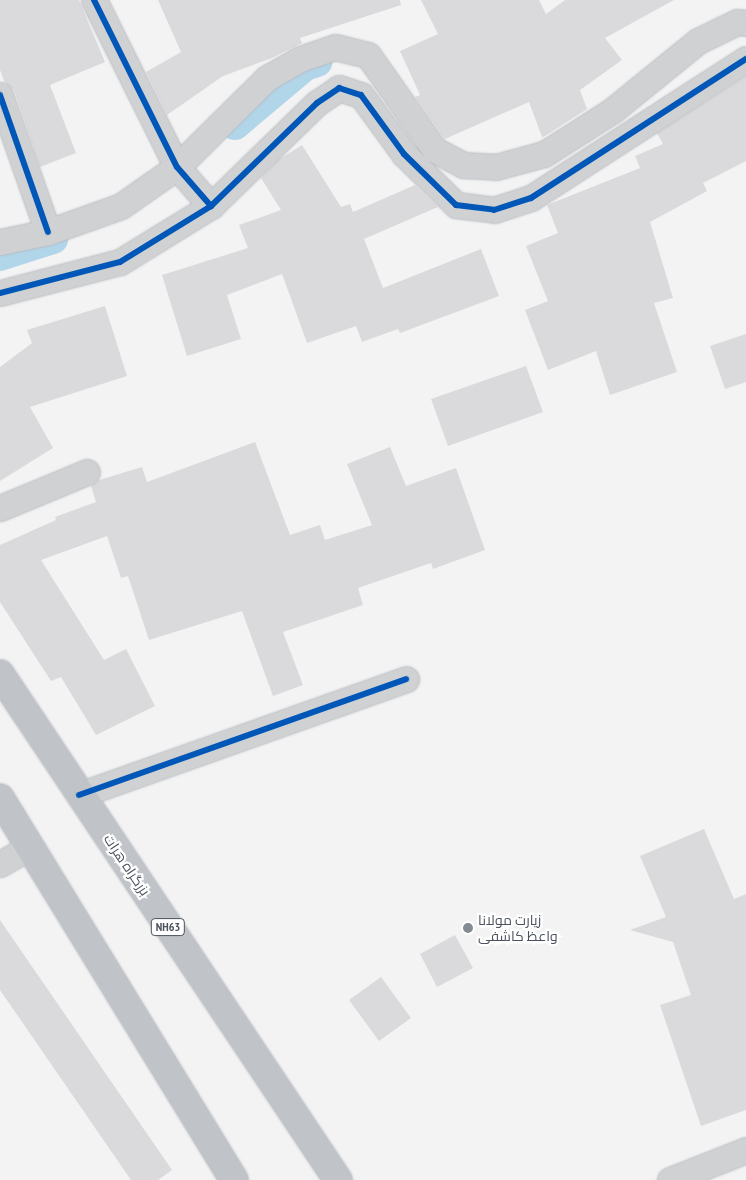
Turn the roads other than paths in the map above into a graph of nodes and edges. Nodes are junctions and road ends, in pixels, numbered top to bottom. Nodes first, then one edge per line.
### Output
1 (94, 0) edge
2 (746, 23) edge
3 (746, 59) edge
4 (0, 95) edge
5 (613, 110) junction
6 (629, 134) junction
7 (178, 167) junction
8 (211, 206) junction
9 (48, 232) junction
10 (0, 242) edge
11 (0, 293) edge
12 (87, 472) dead end
13 (0, 508) edge
14 (0, 674) edge
15 (406, 679) dead end
16 (79, 795) junction
17 (0, 798) edge
18 (30, 847) junction
19 (0, 864) edge
20 (746, 1150) edge
21 (233, 1180) edge
22 (338, 1180) edge
23 (670, 1180) edge

1 - 7 street
2 - 5 street
3 - 6 street
4 - 9 street
5 - 6 street
5 - 7 street
6 - 8 street
7 - 8 street
7 - 9 street
8 - 11 street
9 - 10 street
12 - 13 street
14 - 16 highway, بزرگراه هرات / NH63
15 - 16 street
16 - 22 highway, بزرگراه هرات / NH63
17 - 18 highway
18 - 19 street
18 - 21 highway
20 - 23 street

